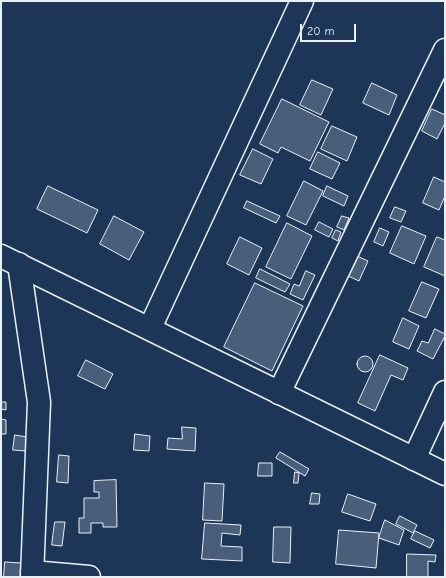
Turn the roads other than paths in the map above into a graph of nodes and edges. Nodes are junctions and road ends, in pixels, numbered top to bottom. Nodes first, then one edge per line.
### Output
1 (302, 1) edge
2 (445, 50) edge
3 (438, 81) edge
4 (10, 260) edge
5 (150, 328) junction
6 (445, 392) edge
7 (279, 393) junction
8 (414, 459) junction
9 (445, 474) edge
10 (32, 575) edge
11 (89, 577) edge

1 - 5 street
2 - 3 street
3 - 7 street
4 - 5 street
4 - 10 street
5 - 7 street
6 - 8 street
7 - 8 street
8 - 9 street
10 - 11 street

